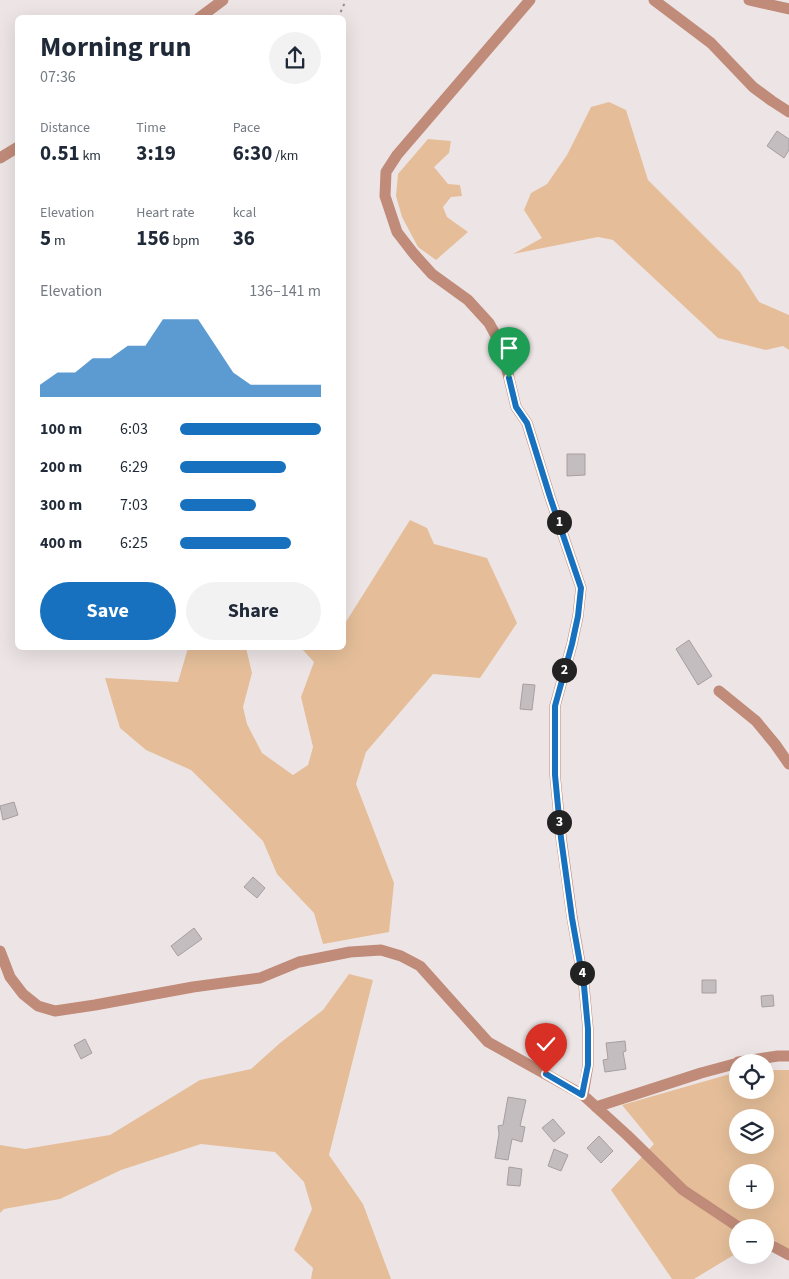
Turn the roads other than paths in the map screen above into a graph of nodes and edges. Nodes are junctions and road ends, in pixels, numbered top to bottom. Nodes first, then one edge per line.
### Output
1 (223, 0) edge
2 (530, 0) edge
3 (654, 0) edge
4 (749, 0) edge
5 (789, 9) edge
6 (204, 15) edge
7 (789, 112) edge
8 (15, 148) edge
9 (0, 158) edge
10 (719, 691) dead end
11 (789, 764) edge
12 (0, 951) edge
13 (789, 1051) edge
14 (783, 1056) edge
15 (729, 1065) edge
16 (582, 1095) junction
17 (596, 1107) junction
18 (729, 1221) edge
19 (774, 1247) edge
20 (789, 1255) edge

1 - 6 street
2 - 16 street
3 - 7 street
4 - 5 street
8 - 9 street
10 - 11 street
12 - 16 street
13 - 14 street
15 - 17 street
16 - 17 street
17 - 18 street
19 - 20 street

